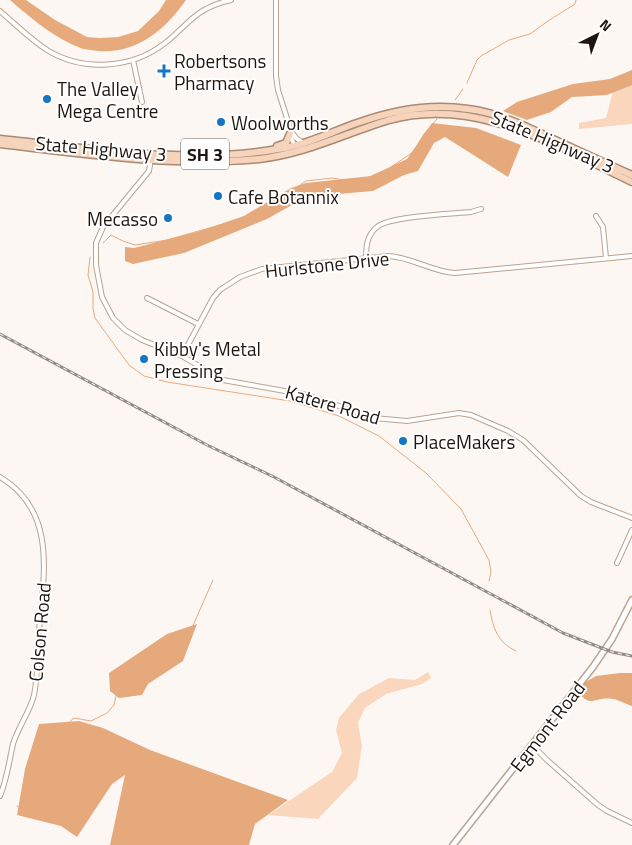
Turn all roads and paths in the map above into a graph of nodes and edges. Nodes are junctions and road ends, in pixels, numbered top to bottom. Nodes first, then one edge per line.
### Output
1 (231, 0) edge
2 (276, 0) edge
3 (1, 13) edge
4 (133, 60) junction
5 (142, 102) dead end
6 (290, 133) junction
7 (0, 139) edge
8 (304, 143) junction
9 (0, 144) edge
10 (295, 146) junction
11 (68, 149) junction
12 (302, 151) junction
13 (252, 153) junction
14 (151, 158) junction
15 (632, 175) edge
16 (632, 182) edge
17 (481, 209) dead end
18 (596, 216) dead end
19 (632, 256) edge
20 (366, 258) junction
21 (606, 258) junction
22 (147, 298) dead end
23 (198, 324) junction
24 (182, 356) junction
25 (0, 477) edge
26 (632, 518) edge
27 (632, 530) edge
28 (617, 563) dead end
29 (632, 600) edge
30 (532, 745) junction
31 (0, 796) edge
32 (632, 823) edge
33 (454, 845) edge

1 - 4 street
2 - 6 street
3 - 4 street
4 - 5 street
6 - 8 street
6 - 10 street
6 - 13 highway
7 - 11 highway, State Highway 3 / SH 3
8 - 10 highway, State Highway 3 / SH 3
8 - 15 highway, State Highway 3 / SH 3
9 - 11 highway, State Highway 3 / SH 3
10 - 12 street
10 - 13 highway, State Highway 3 / SH 3
11 - 14 highway, State Highway 3 / SH 3
12 - 14 highway, State Highway 3 / SH 3
12 - 16 highway, State Highway 3 / SH 3
13 - 14 highway, State Highway 3 / SH 3
14 - 24 street, Katere Road
17 - 20 street
18 - 21 street
19 - 21 street, Hurlstone Drive
20 - 21 street, Hurlstone Drive
20 - 23 street, Hurlstone Drive
22 - 23 street
23 - 24 street, Hurlstone Drive
24 - 26 street, Katere Road
25 - 31 street, Colson Road
27 - 28 street
29 - 30 main road, Egmont Road
30 - 32 street
30 - 33 main road, Egmont Road

